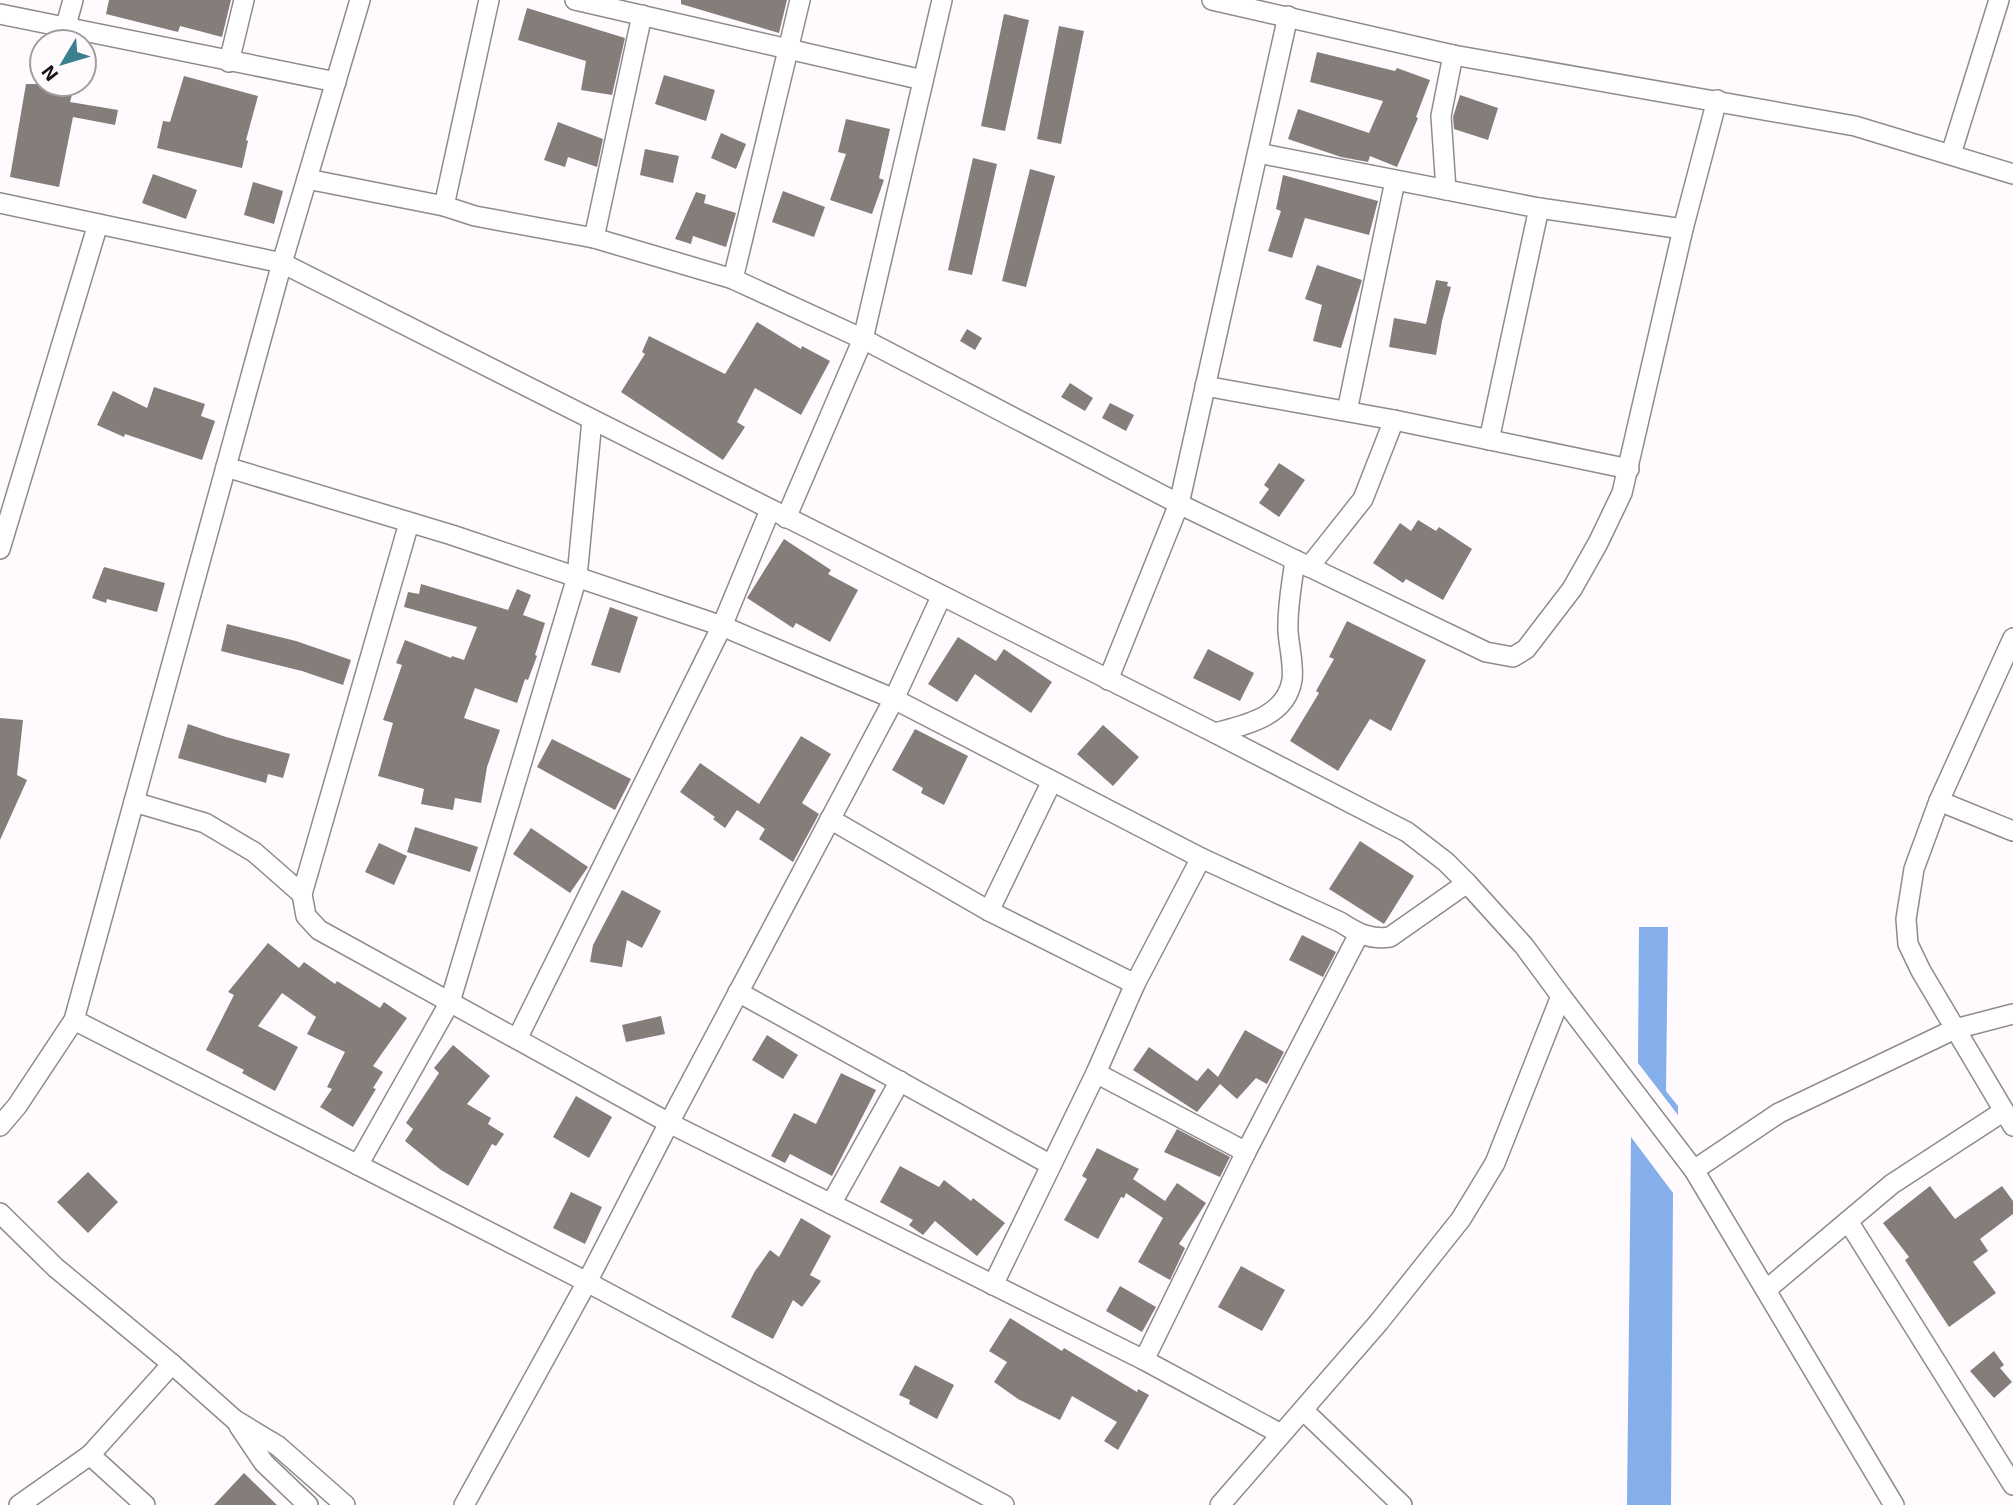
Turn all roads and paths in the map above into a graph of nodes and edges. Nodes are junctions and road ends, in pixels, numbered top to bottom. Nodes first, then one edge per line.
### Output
1 (73, 0) edge
2 (244, 0) edge
3 (360, 0) edge
4 (489, 0) edge
5 (575, 0) edge
6 (800, 0) edge
7 (942, 0) edge
8 (1212, 0) edge
9 (1999, 0) edge
10 (0, 15) edge
11 (642, 15) junction
12 (1288, 16) junction
13 (60, 28) edge
14 (65, 28) edge
15 (98, 35) edge
16 (787, 49) junction
17 (1453, 55) junction
18 (229, 61) junction
19 (923, 80) junction
20 (336, 82) junction
21 (1717, 100) junction
22 (1258, 153) junction
23 (1951, 154) junction
24 (2013, 174) edge
25 (307, 179) junction
26 (1395, 181) junction
27 (1446, 190) junction
28 (0, 203) edge
29 (444, 206) junction
30 (1539, 208) junction
31 (98, 225) junction
32 (1683, 229) junction
33 (594, 237) junction
34 (282, 263) junction
35 (733, 279) junction
36 (863, 338) junction
37 (1205, 386) junction
38 (1347, 411) junction
39 (592, 420) junction
40 (1394, 420) junction
41 (1489, 440) junction
42 (226, 467) junction
43 (1629, 469) junction
44 (1179, 504) junction
45 (778, 514) junction
46 (409, 523) junction
47 (0, 549) edge
48 (1302, 564) junction
49 (577, 577) junction
50 (941, 597) junction
51 (722, 626) junction
52 (2013, 638) edge
53 (1108, 680) junction
54 (894, 699) junction
55 (1215, 733) junction
56 (1052, 781) junction
57 (1939, 801) junction
58 (134, 802) junction
59 (830, 819) junction
60 (2013, 831) edge
61 (1201, 858) junction
62 (1467, 883) junction
63 (302, 894) junction
64 (989, 911) junction
65 (1359, 934) junction
66 (1135, 984) junction
67 (738, 992) junction
68 (1561, 996) junction
69 (450, 1002) junction
70 (2013, 1014) edge
71 (74, 1020) junction
72 (1955, 1029) junction
73 (517, 1039) junction
74 (1096, 1073) junction
75 (900, 1081) junction
76 (2008, 1118) edge
77 (669, 1123) junction
78 (0, 1126) edge
79 (1246, 1152) junction
80 (359, 1165) junction
81 (1051, 1165) junction
82 (1694, 1170) junction
83 (831, 1204) junction
84 (0, 1213) edge
85 (1848, 1221) junction
86 (587, 1282) junction
87 (993, 1285) junction
88 (1766, 1290) junction
89 (1143, 1360) junction
90 (172, 1364) junction
91 (1303, 1410) junction
92 (235, 1420) junction
93 (1281, 1434) junction
94 (90, 1455) junction
95 (2013, 1485) edge
96 (1390, 1501) edge
97 (19, 1505) edge
98 (145, 1505) edge
99 (308, 1505) edge
100 (345, 1505) edge
101 (464, 1505) edge
102 (1004, 1505) edge
103 (1220, 1505) edge
104 (1894, 1505) edge

1 - 14 street
2 - 18 street
3 - 20 street
4 - 29 street
5 - 11 street
6 - 16 street
7 - 19 street
8 - 12 street
9 - 23 street
10 - 13 street
11 - 16 street
11 - 33 street
12 - 17 street
12 - 22 street
15 - 18 street
16 - 19 street
16 - 35 street
17 - 21 street
17 - 27 street
18 - 20 street
19 - 36 street
20 - 25 street
21 - 23 street
21 - 32 street
22 - 26 street
22 - 37 street
23 - 24 street
25 - 29 street
25 - 34 street
26 - 27 street
26 - 38 street
27 - 30 street
28 - 31 street
29 - 33 street
30 - 32 street
30 - 41 street
31 - 34 street
31 - 47 street
32 - 43 street
33 - 35 street
34 - 39 street
34 - 42 street
35 - 36 street
36 - 44 street
36 - 45 street
37 - 38 street
37 - 44 street
38 - 40 street
39 - 45 street
39 - 49 street
40 - 41 street
40 - 48 street
41 - 43 street
42 - 46 street
42 - 58 street
43 - 48 street
44 - 48 street
44 - 53 street
45 - 50 street
45 - 51 street
46 - 49 street
46 - 63 street
48 - 55 street
49 - 51 street
49 - 69 street
50 - 53 street
50 - 54 street
51 - 54 street
51 - 73 street
52 - 57 street
53 - 55 street
54 - 56 street
54 - 59 street
55 - 62 street
56 - 61 street
56 - 64 street
57 - 60 street
57 - 72 street
58 - 63 street
58 - 71 street
59 - 64 street
59 - 67 street
61 - 65 street
61 - 66 street
62 - 65 street
62 - 68 street
63 - 69 street
64 - 66 street
65 - 79 street
66 - 74 street
67 - 75 street
67 - 77 street
68 - 82 street
68 - 91 street
69 - 73 street
69 - 80 street
70 - 72 street
71 - 78 street
71 - 80 street
72 - 76 street
72 - 82 street
73 - 77 street
74 - 79 street
74 - 81 street
75 - 81 street
75 - 83 street
76 - 85 street
77 - 83 street
77 - 86 street
79 - 89 street
80 - 86 street
81 - 87 street
82 - 88 street
83 - 87 street
84 - 90 street
85 - 88 street
85 - 95 street
86 - 101 street
86 - 102 street
87 - 89 street
88 - 104 street
89 - 93 street
90 - 92 street
90 - 94 street
91 - 93 street
91 - 96 street
92 - 99 street
92 - 100 street
93 - 103 street
94 - 97 street
94 - 98 street

